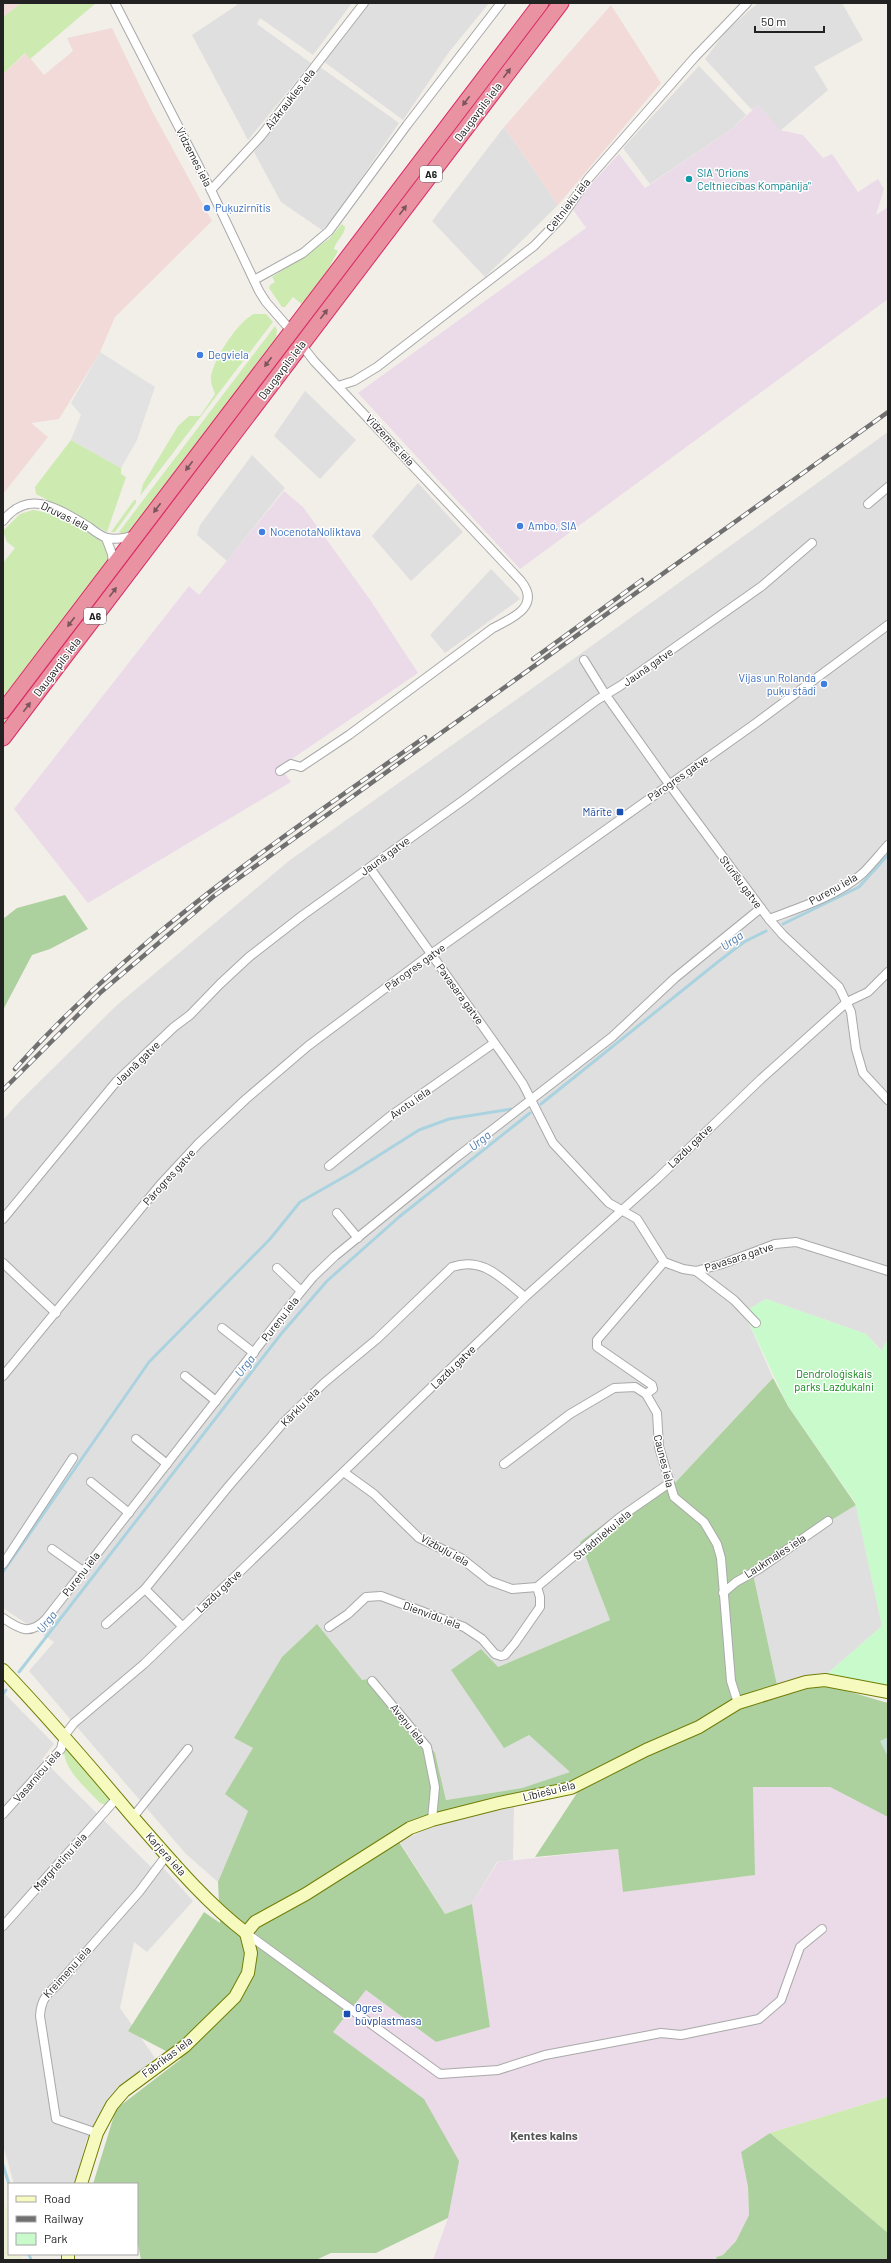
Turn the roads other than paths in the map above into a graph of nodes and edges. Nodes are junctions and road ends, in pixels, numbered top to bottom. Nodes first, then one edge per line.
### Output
1 (115, 3) edge
2 (364, 3) edge
3 (501, 3) edge
4 (541, 3) edge
5 (561, 3) edge
6 (747, 3) edge
7 (211, 190) junction
8 (254, 280) junction
9 (291, 331) junction
10 (301, 345) junction
11 (338, 386) junction
12 (888, 487) edge
13 (868, 504) dead end
14 (3, 521) edge
15 (137, 535) junction
16 (106, 538) junction
17 (812, 543) dead end
18 (113, 567) junction
19 (888, 626) edge
20 (584, 660) dead end
21 (605, 694) junction
22 (3, 711) edge
23 (3, 738) edge
24 (280, 771) dead end
25 (669, 784) junction
26 (888, 845) edge
27 (370, 868) junction
28 (761, 908) junction
29 (769, 919) junction
30 (431, 954) junction
31 (888, 972) edge
32 (846, 1002) junction
33 (494, 1043) junction
34 (888, 1100) edge
35 (532, 1102) junction
36 (329, 1166) dead end
37 (623, 1209) junction
38 (337, 1214) dead end
39 (3, 1219) edge
40 (358, 1238) junction
41 (664, 1262) junction
42 (3, 1263) edge
43 (277, 1268) dead end
44 (696, 1271) junction
45 (888, 1271) edge
46 (301, 1291) junction
47 (525, 1297) junction
48 (56, 1313) junction
49 (756, 1323) dead end
50 (222, 1328) dead end
51 (254, 1353) junction
52 (3, 1376) edge
53 (185, 1376) dead end
54 (646, 1394) junction
55 (216, 1401) junction
56 (136, 1439) dead end
57 (73, 1458) dead end
58 (167, 1464) junction
59 (504, 1464) dead end
60 (345, 1473) junction
61 (91, 1482) dead end
62 (668, 1484) junction
63 (129, 1513) junction
64 (828, 1521) dead end
65 (52, 1549) dead end
66 (3, 1564) edge
67 (83, 1571) junction
68 (537, 1587) junction
69 (145, 1589) junction
70 (723, 1593) junction
71 (3, 1618) edge
72 (106, 1624) dead end
73 (182, 1626) junction
74 (329, 1627) dead end
75 (3, 1670) edge
76 (372, 1681) dead end
77 (888, 1692) edge
78 (738, 1703) junction
79 (64, 1736) junction
80 (188, 1749) dead end
81 (117, 1798) junction
82 (3, 1814) edge
83 (134, 1817) junction
84 (432, 1820) junction
85 (166, 1856) junction
86 (3, 1926) edge
87 (822, 1929) dead end
88 (246, 1934) junction
89 (97, 2133) junction
90 (81, 2183) edge

1 - 7 street, Vidzemes iela
2 - 7 street, Aizkraukles iela
3 - 8 street
4 -> 9 highway, Daugavpils iela / A6
10 -> 5 highway, Daugavpils iela / A6
6 - 11 street, Celtnieku iela
7 - 8 street, Vidzemes iela
8 - 9 street, Vidzemes iela
9 - 10 street, Vidzemes iela
9 -> 15 highway, Daugavpils iela / A6
10 - 11 street, Vidzemes iela
23 -> 10 highway, Daugavpils iela / A6
11 - 24 street, Vidzemes iela
12 - 13 street
14 - 16 street, Druvas iela
15 - 16 street
15 - 18 highway, Daugavpils iela / A6
16 - 18 street
17 - 21 street, Jaunā gatve
18 -> 22 highway, Daugavpils iela / A6
19 - 25 street, Pārogres gatve
20 - 21 street, Stūrīšu gatve
21 - 25 street, Stūrīšu gatve
21 - 27 street, Jaunā gatve
25 - 28 street, Stūrīšu gatve
25 - 30 street, Pārogres gatve
26 - 29 street, Pureņu iela
27 - 30 street, Pavasara gatve
27 - 39 street, Jaunā gatve
28 - 29 street, Stūrīšu gatve
28 - 35 street, Pureņu iela
29 - 32 street, Stūrīšu gatve
30 - 33 street, Pavasara gatve
30 - 48 street, Pārogres gatve
31 - 32 street, Lazdu gatve
32 - 34 street, Stūrīšu gatve
32 - 37 street, Lazdu gatve
33 - 35 street, Pavasara gatve
33 - 36 street, Avotu iela
35 - 37 street, Pavasara gatve
35 - 40 street, Pureņu iela
37 - 41 street
37 - 47 street, Lazdu gatve
38 - 40 street
40 - 46 street, Pureņu iela
41 - 44 street, Pavasara gatve
41 - 54 street
42 - 48 street
43 - 46 street
44 - 45 street, Pavasara gatve
44 - 49 street
46 - 51 street, Pureņu iela
47 - 60 street, Lazdu gatve
47 - 69 street, Kārklu iela
48 - 52 street, Pārogres gatve
50 - 51 street
51 - 55 street, Pureņu iela
53 - 55 street
54 - 59 street
54 - 62 street, Caunes iela
55 - 58 street, Pureņu iela
56 - 58 street
57 - 66 street
58 - 63 street, Pureņu iela
60 - 68 street, Vizbuļu iela
60 - 73 street, Lazdu gatve
61 - 63 street
62 - 68 street, Strādnieku iela
62 - 70 street, Caunes iela
63 - 67 street, Pureņu iela
64 - 70 street, Laukmales iela
65 - 67 street
67 - 71 street, Pureņu iela
68 - 74 street, Dienvidu iela
69 - 72 street, Kārklu iela
69 - 73 street
70 - 78 street, Caunes iela
73 - 79 street, Lazdu gatve
75 - 79 street, Karjera iela
76 - 84 street, Aveņu iela
77 - 78 street, Lībiešu iela
78 - 84 street, Lībiešu iela
79 - 81 street, Karjera iela
79 - 82 street, Vasarnīcu iela
80 - 83 street
81 - 83 street, Karjera iela
81 - 86 street, Margrietiņu iela
83 - 85 street, Karjera iela
84 - 88 street, Lībiešu iela
85 - 88 street, Karjera iela
85 - 89 street, Kreimeņu iela
87 - 88 street, Karjera iela
88 - 89 street, Fabrikas iela
89 - 90 street, Fabrikas iela

